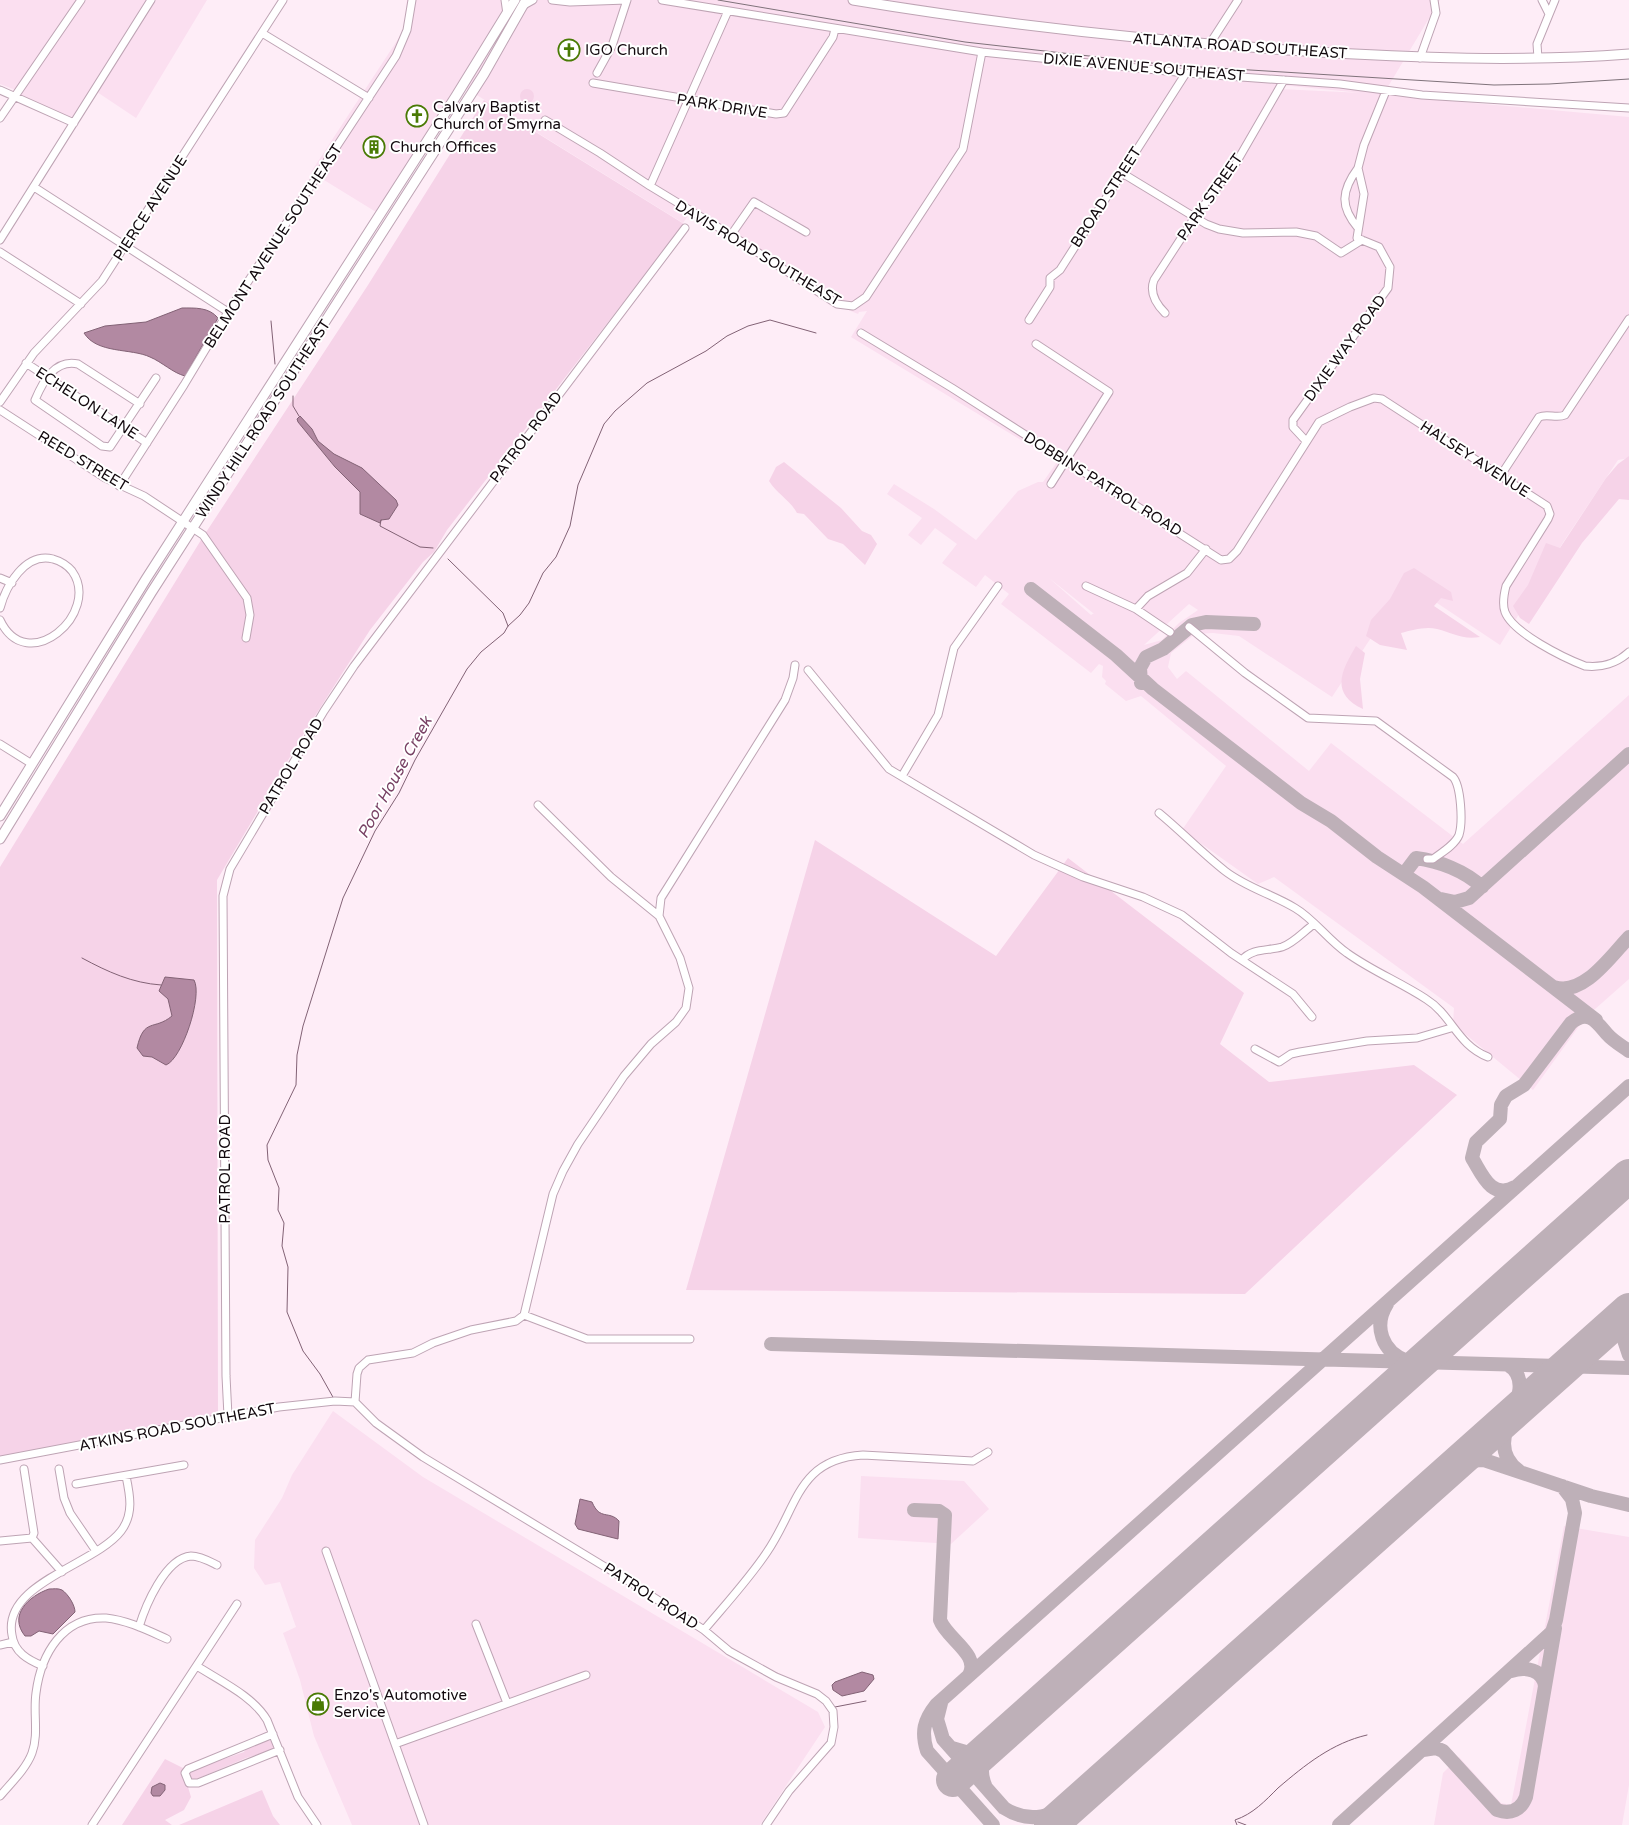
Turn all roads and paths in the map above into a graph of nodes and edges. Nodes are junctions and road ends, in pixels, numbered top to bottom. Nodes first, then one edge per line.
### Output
1 (81, 0) edge
2 (151, 0) edge
3 (283, 0) edge
4 (412, 0) edge
5 (505, 0) edge
6 (515, 0) edge
7 (533, 0) edge
8 (552, 0) edge
9 (627, 0) edge
10 (662, 0) edge
11 (853, 0) edge
12 (1238, 0) edge
13 (1434, 0) edge
14 (1542, 0) edge
15 (1555, 0) edge
16 (578, 1) edge
17 (525, 2) edge
18 (888, 3) edge
19 (728, 11) junction
20 (1549, 14) junction
21 (507, 15) junction
22 (835, 29) junction
23 (262, 33) junction
24 (1209, 45) junction
25 (982, 52) junction
26 (1629, 54) edge
27 (1420, 58) junction
28 (1538, 58) junction
29 (597, 73) dead end
30 (1186, 73) junction
31 (1284, 80) junction
32 (593, 83) dead end
33 (0, 90) edge
34 (1386, 91) junction
35 (14, 97) junction
36 (369, 98) junction
37 (688, 101) junction
38 (1629, 108) edge
39 (0, 118) edge
40 (545, 120) dead end
41 (74, 124) junction
42 (1358, 168) junction
43 (1122, 173) junction
44 (650, 186) junction
45 (34, 188) junction
46 (1194, 217) junction
47 (685, 228) dead end
48 (1358, 228) junction
49 (806, 232) dead end
50 (731, 235) junction
51 (0, 240) edge
52 (1362, 240) junction
53 (126, 246) junction
54 (0, 252) edge
55 (81, 304) junction
56 (228, 312) junction
57 (1165, 313) dead end
58 (1629, 319) edge
59 (1030, 320) dead end
60 (861, 332) dead end
61 (1036, 344) dead end
62 (26, 364) junction
63 (48, 378) junction
64 (156, 378) dead end
65 (0, 402) edge
66 (140, 404) junction
67 (0, 410) edge
68 (123, 427) junction
69 (1306, 441) junction
70 (147, 443) junction
71 (1067, 461) junction
72 (1501, 476) junction
73 (1051, 484) dead end
74 (119, 486) junction
75 (184, 521) junction
76 (193, 527) junction
77 (1206, 549) junction
78 (1221, 560) joint
79 (0, 578) edge
80 (12, 584) junction
81 (998, 586) dead end
82 (1086, 586) dead end
83 (0, 608) edge
84 (1136, 609) junction
85 (0, 620) edge
86 (1189, 627) dead end
87 (1170, 632) dead end
88 (246, 638) dead end
89 (1629, 652) edge
90 (795, 665) dead end
91 (808, 670) dead end
92 (0, 744) edge
93 (32, 764) junction
94 (902, 776) junction
95 (538, 805) dead end
96 (1159, 813) dead end
97 (0, 816) edge
98 (0, 839) edge
99 (1427, 859) dead end
100 (659, 916) junction
101 (1314, 924) junction
102 (1242, 960) junction
103 (1312, 1016) dead end
104 (1451, 1028) junction
105 (1256, 1049) dead end
106 (1488, 1057) dead end
107 (524, 1315) junction
108 (690, 1339) dead end
109 (355, 1402) junction
110 (228, 1416) junction
111 (988, 1452) dead end
112 (0, 1460) edge
113 (184, 1465) dead end
114 (24, 1468) dead end
115 (59, 1469) dead end
116 (126, 1476) junction
117 (76, 1484) dead end
118 (32, 1538) junction
119 (0, 1541) edge
120 (96, 1551) junction
121 (326, 1551) dead end
122 (217, 1565) dead end
123 (62, 1572) junction
124 (237, 1604) dead end
125 (476, 1624) dead end
126 (139, 1627) junction
127 (704, 1630) junction
128 (167, 1640) dead end
129 (13, 1642) junction
130 (0, 1645) edge
131 (42, 1666) junction
132 (197, 1666) junction
133 (586, 1675) dead end
134 (507, 1703) junction
135 (272, 1734) junction
136 (395, 1744) junction
137 (280, 1750) junction
138 (0, 1796) edge
139 (92, 1825) edge
140 (317, 1825) edge
141 (424, 1825) edge
142 (766, 1825) edge

1 - 35 street
2 - 41 street
3 - 23 street, PIERCE AVENUE
4 - 36 street, BELMONT AVENUE SOUTHEAST
5 - 21 street
6 - 21 main road, WINDY HILL ROAD SOUTHEAST
7 - 17 street
8 - 16 street
9 - 16 street
9 - 29 street
10 - 19 street, DIXIE AVENUE SOUTHEAST
11 - 18 main road, ATLANTA ROAD SOUTHEAST
12 - 24 street
13 - 27 street
14 - 20 street
15 - 20 street
17 - 76 main road, WINDY HILL ROAD SOUTHEAST
18 - 24 main road, ATLANTA ROAD SOUTHEAST
19 - 22 street, DIXIE AVENUE SOUTHEAST
19 - 37 street
20 - 28 street
21 - 75 main road, WINDY HILL ROAD SOUTHEAST
22 - 25 street, DIXIE AVENUE SOUTHEAST
22 - 37 street, PARK DRIVE
23 - 36 street
23 - 53 street, PIERCE AVENUE
24 - 27 main road, ATLANTA ROAD SOUTHEAST
25 - 30 street, DIXIE AVENUE SOUTHEAST
25 - 50 street, DAVIS ROAD SOUTHEAST
26 - 28 main road, ATLANTA ROAD SOUTHEAST
27 - 28 main road, ATLANTA ROAD SOUTHEAST
30 - 31 street, DIXIE AVENUE SOUTHEAST
30 - 43 street, BROAD STREET
31 - 34 street, DIXIE AVENUE SOUTHEAST
31 - 46 street, PARK STREET
32 - 37 street, PARK DRIVE
33 - 35 street
34 - 38 street, DIXIE AVENUE SOUTHEAST
34 - 42 street
35 - 39 street
35 - 41 street
36 - 56 street, BELMONT AVENUE SOUTHEAST
37 - 44 street
40 - 44 street, DAVIS ROAD SOUTHEAST
41 - 45 street
42 - 48 street
42 - 48 street
43 - 46 street
43 - 59 street, BROAD STREET
44 - 50 street, DAVIS ROAD SOUTHEAST
45 - 51 street
45 - 53 street
46 - 52 street
46 - 57 street, PARK STREET
47 - 110 street, PATROL ROAD
48 - 52 street
49 - 50 street
52 - 69 street, DIXIE WAY ROAD
53 - 55 street, PIERCE AVENUE
53 - 56 street
54 - 55 street
55 - 62 street, PIERCE AVENUE
56 - 70 street, BELMONT AVENUE SOUTHEAST
58 - 72 street
60 - 71 street, DOBBINS PATROL ROAD
61 - 71 street
62 - 63 street, ECHELON LANE
62 - 65 street, PIERCE AVENUE
63 - 66 street
63 - 68 street, ECHELON LANE
63 - 68 street
64 - 66 street
66 - 68 street
67 - 74 street, REED STREET
68 - 70 street, ECHELON LANE
69 - 72 street, HALSEY AVENUE
69 - 78 street, HALSEY AVENUE
70 - 74 street, BELMONT AVENUE SOUTHEAST
71 - 73 street
71 - 77 street, DOBBINS PATROL ROAD
72 - 89 street, HALSEY AVENUE
74 - 75 street, REED STREET
75 - 76 street, REED STREET
75 - 93 main road, WINDY HILL ROAD SOUTHEAST
76 - 88 street, REED STREET
76 - 98 main road, WINDY HILL ROAD SOUTHEAST
77 - 78 street, DOBBINS PATROL ROAD
77 - 84 street
79 - 80 street
80 - 83 street
80 - 85 street
81 - 94 street
82 - 84 street
84 - 87 street
86 - 99 street
90 - 100 street
91 - 94 street
92 - 93 street
93 - 97 main road, WINDY HILL ROAD SOUTHEAST
94 - 102 street
95 - 100 street
96 - 101 street
100 - 107 street
101 - 102 street
101 - 104 street
102 - 103 street
104 - 105 street
104 - 106 street
107 - 108 street
107 - 109 street
109 - 110 street, ATKINS ROAD SOUTHEAST
109 - 127 street, PATROL ROAD
110 - 112 street, ATKINS ROAD SOUTHEAST
111 - 127 street
113 - 116 street
114 - 118 street
115 - 120 street
116 - 117 street
116 - 120 street
118 - 119 street
118 - 123 street
120 - 123 street
121 - 136 street
122 - 126 street
123 - 129 street
124 - 132 street
125 - 134 street
126 - 128 street
126 - 131 street
127 - 142 street, PATROL ROAD
129 - 130 street
129 - 131 street
131 - 138 street
132 - 135 street
132 - 139 street
133 - 134 street
134 - 136 street
135 - 137 street
135 - 137 street
136 - 141 street
137 - 140 street

